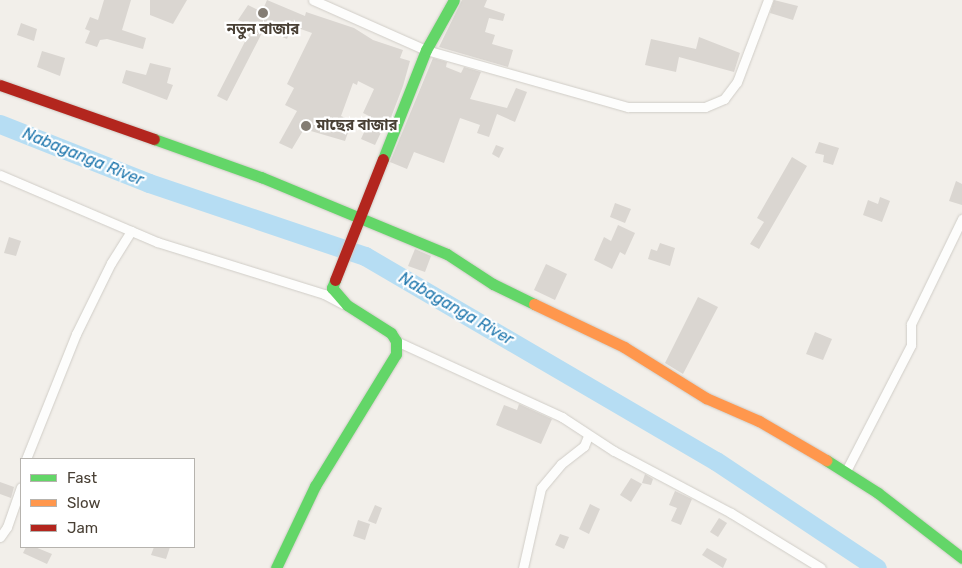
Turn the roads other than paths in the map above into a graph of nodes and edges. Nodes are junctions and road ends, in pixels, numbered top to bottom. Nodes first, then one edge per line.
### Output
1 (313, 0) edge
2 (454, 0) edge
3 (768, 0) edge
4 (426, 50) junction
5 (0, 85) edge
6 (0, 175) edge
7 (962, 218) edge
8 (358, 219) junction
9 (131, 231) junction
10 (347, 306) junction
11 (396, 341) junction
12 (588, 436) junction
13 (26, 458) edge
14 (846, 472) junction
15 (20, 491) edge
16 (0, 537) edge
17 (962, 558) edge
18 (276, 568) edge
19 (523, 568) edge
20 (821, 568) edge

1 - 4 street
2 - 4 street
3 - 4 street
4 - 8 street
5 - 8 street
6 - 9 street
7 - 14 street
8 - 10 street
8 - 14 street
9 - 10 street
9 - 13 street
10 - 11 street
11 - 12 street
11 - 18 street
12 - 19 street
12 - 20 street
14 - 17 street
15 - 16 street

